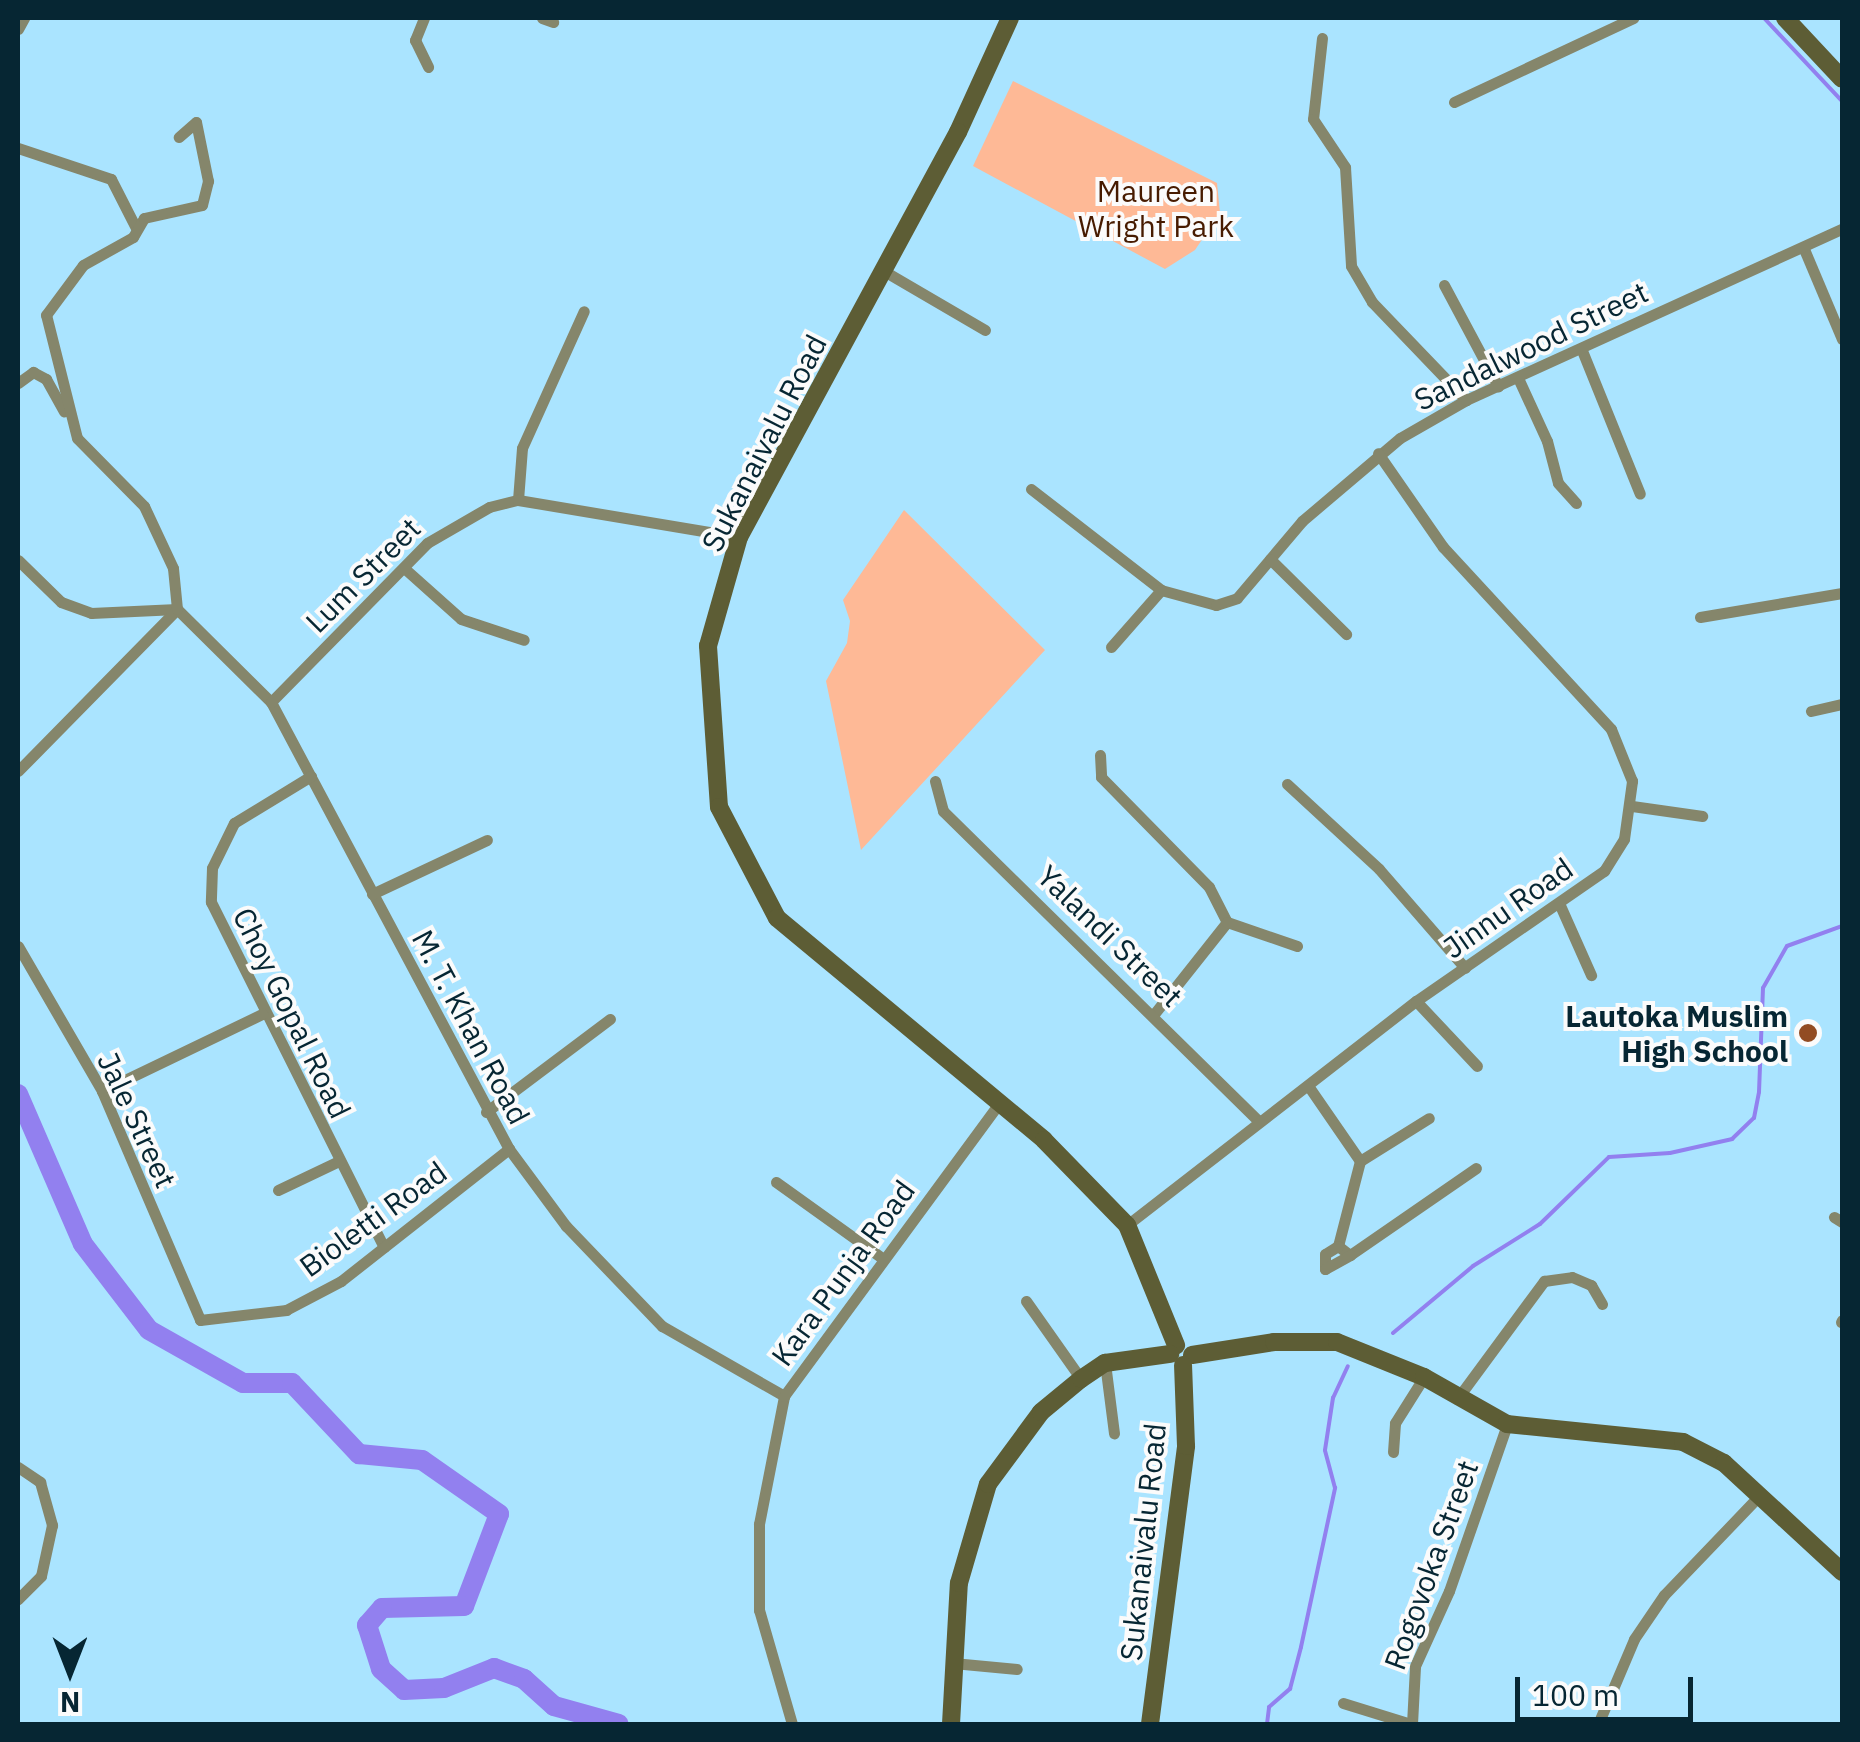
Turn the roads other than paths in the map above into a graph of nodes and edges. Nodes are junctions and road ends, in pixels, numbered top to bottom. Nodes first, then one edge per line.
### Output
1 (24, 18) edge
2 (424, 18) edge
3 (1010, 18) edge
4 (1633, 18) edge
5 (1785, 18) edge
6 (18, 29) edge
7 (1322, 38) dead end
8 (428, 67) dead end
9 (1842, 79) edge
10 (1454, 102) dead end
11 (180, 137) dead end
12 (18, 148) edge
13 (136, 228) junction
14 (1842, 229) edge
15 (1804, 249) junction
16 (884, 271) junction
17 (1444, 286) dead end
18 (584, 312) dead end
19 (985, 330) dead end
20 (1842, 339) edge
21 (1581, 348) junction
22 (1518, 378) junction
23 (18, 383) edge
24 (1498, 386) junction
25 (1466, 400) junction
26 (77, 438) junction
27 (1378, 453) junction
28 (1031, 489) dead end
29 (1640, 494) dead end
30 (518, 500) junction
31 (1576, 504) dead end
32 (739, 537) junction
33 (1270, 559) junction
34 (18, 560) edge
35 (404, 568) junction
36 (1161, 590) junction
37 (1842, 593) edge
38 (182, 614) junction
39 (1700, 617) dead end
40 (1346, 634) dead end
41 (524, 640) dead end
42 (1111, 647) dead end
43 (271, 702) junction
44 (1842, 704) edge
45 (1812, 711) dead end
46 (1100, 755) dead end
47 (18, 771) edge
48 (311, 776) junction
49 (936, 781) dead end
50 (1287, 784) dead end
51 (1632, 806) junction
52 (1702, 816) dead end
53 (486, 840) dead end
54 (372, 894) junction
55 (1559, 903) junction
56 (1227, 922) junction
57 (18, 946) edge
58 (1297, 946) dead end
59 (1465, 968) junction
60 (1590, 975) dead end
61 (1416, 1001) junction
62 (1155, 1013) junction
63 (262, 1014) junction
64 (610, 1019) dead end
65 (1477, 1066) dead end
66 (1308, 1087) junction
67 (102, 1090) junction
68 (999, 1103) junction
69 (486, 1112) junction
70 (1429, 1118) dead end
71 (1259, 1122) junction
72 (508, 1148) junction
73 (338, 1161) junction
74 (1360, 1161) junction
75 (1476, 1168) dead end
76 (776, 1182) dead end
77 (278, 1190) dead end
78 (1127, 1225) junction
79 (1338, 1246) junction
80 (384, 1247) junction
81 (1350, 1255) junction
82 (882, 1258) junction
83 (1026, 1301) dead end
84 (1602, 1304) dead end
85 (200, 1320) joint
86 (1180, 1355) junction
87 (1106, 1363) junction
88 (1424, 1377) junction
89 (1081, 1379) junction
90 (784, 1396) junction
91 (1457, 1399) junction
92 (1507, 1424) junction
93 (1114, 1433) dead end
94 (1392, 1452) dead end
95 (18, 1467) edge
96 (1760, 1495) junction
97 (1842, 1572) edge
98 (18, 1599) edge
99 (953, 1664) junction
100 (1017, 1668) dead end
101 (1342, 1703) dead end
102 (792, 1724) edge
103 (951, 1724) edge
104 (1150, 1724) edge
105 (1411, 1724) edge
106 (1598, 1724) edge

1 - 6 street
2 - 8 street
3 - 16 main road, Sukanaivalu Road
4 - 10 street
5 - 9 main road
7 - 25 street
11 - 13 street
12 - 13 street
13 - 26 street
14 - 15 street, Sandalwood Street
15 - 20 street
15 - 21 street, Sandalwood Street
16 - 19 street
16 - 32 main road, Sukanaivalu Road
17 - 24 street
18 - 30 street
21 - 22 street, Sandalwood Street
21 - 29 street
22 - 24 street, Sandalwood Street
22 - 31 street
23 - 26 street
24 - 25 street, Sandalwood Street
25 - 27 street, Sandalwood Street
26 - 38 street
27 - 33 street, Sandalwood Street
27 - 51 street
28 - 36 street, Sandalwood Street
30 - 32 street, Lum Street
30 - 35 street, Lum Street
32 - 68 main road, Sukanaivalu Road
33 - 36 street, Sandalwood Street
33 - 40 street
34 - 38 street
35 - 41 street
35 - 43 street, Lum Street
36 - 42 street
37 - 39 street
38 - 43 street, M. T. Khan Road
38 - 47 street
43 - 48 street, M. T. Khan Road
44 - 45 street
46 - 56 street
48 - 54 street, M. T. Khan Road
48 - 63 street, Choy Gopal Road
49 - 62 street, Yalandi Street
50 - 59 street
51 - 52 street
51 - 55 street, Jinnu Road
53 - 54 street
54 - 69 street, M. T. Khan Road
55 - 59 street, Jinnu Road
55 - 60 street
56 - 58 street
56 - 62 street
57 - 67 street, Jale Street
59 - 61 street, Jinnu Road
61 - 65 street
61 - 66 street, Jinnu Road
62 - 71 street, Yalandi Street
63 - 67 street
63 - 73 street, Choy Gopal Road
64 - 69 street
66 - 71 street, Jinnu Road
66 - 74 street
67 - 85 street, Jale Street
68 - 78 main road, Sukanaivalu Road
68 - 82 street, Kara Punja Road
69 - 72 street, M. T. Khan Road
70 - 74 street
71 - 78 street, Jinnu Road
72 - 80 street, Bioletti Road
72 - 90 street, M. T. Khan Road
73 - 77 street
73 - 80 street, Choy Gopal Road
74 - 79 street
75 - 81 street
76 - 82 street
78 - 86 main road, Sukanaivalu Road
79 - 81 street
79 - 81 street
80 - 85 street, Bioletti Road
82 - 90 street, Kara Punja Road
83 - 89 street
84 - 91 street
86 - 87 main road
86 - 88 main road
86 - 104 main road, Sukanaivalu Road
87 - 89 main road
87 - 93 street
88 - 91 main road
88 - 94 street
89 - 99 main road
90 - 102 street, Kara Punja Road
91 - 92 main road
92 - 96 main road
92 - 105 street, Rogovoka Street
95 - 98 street
96 - 97 main road
96 - 106 street
99 - 100 street
99 - 103 main road
101 - 105 street

